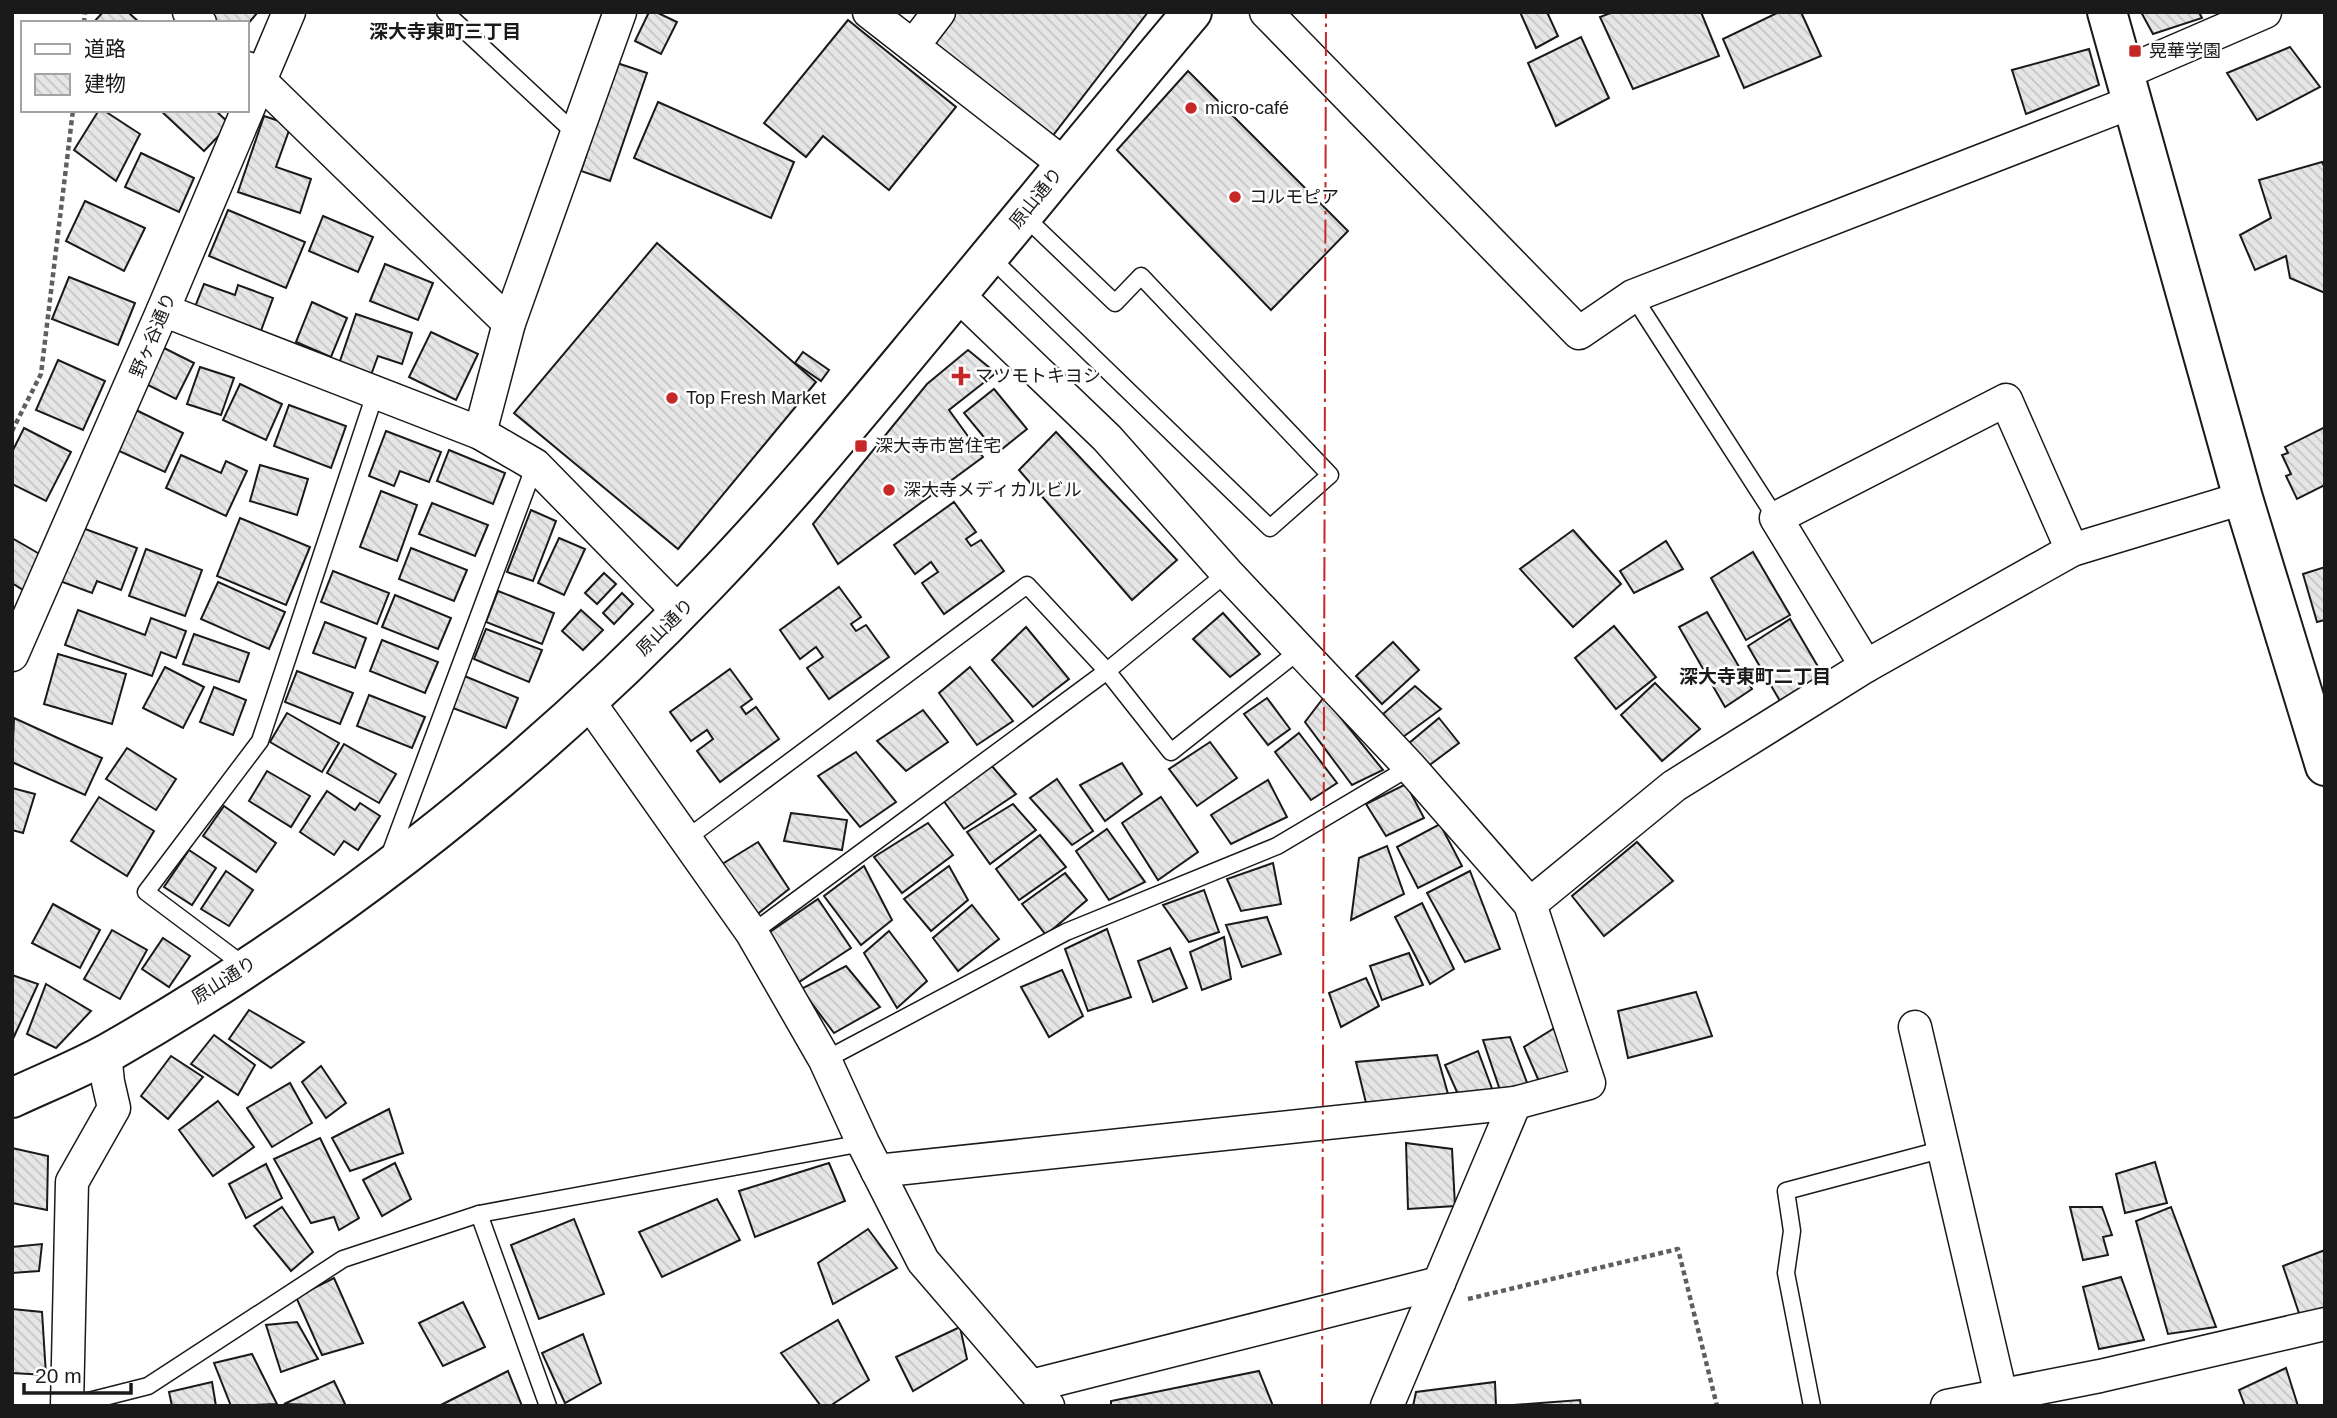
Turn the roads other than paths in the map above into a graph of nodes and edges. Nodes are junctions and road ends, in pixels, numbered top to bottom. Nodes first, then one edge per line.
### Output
1 (289, 12) edge
2 (445, 12) edge
3 (620, 12) edge
4 (869, 12) edge
5 (939, 12) edge
6 (1192, 12) edge
7 (1266, 12) edge
8 (2107, 12) edge
9 (2265, 12) edge
10 (913, 46) junction
11 (253, 74) edge
12 (2128, 88) junction
13 (239, 112) edge
14 (577, 135) junction
15 (1064, 164) junction
16 (1023, 215) junction
17 (989, 256) junction
18 (958, 295) junction
19 (1633, 296) junction
20 (163, 310) junction
21 (509, 323) junction
22 (375, 394) junction
23 (480, 433) junction
24 (535, 465) junction
25 (2243, 498) junction
26 (1776, 518) junction
27 (2071, 550) junction
28 (1227, 573) junction
29 (680, 613) junction
30 (1300, 650) junction
31 (12, 655) edge
32 (1866, 666) junction
33 (1107, 671) junction
34 (589, 702) junction
35 (2325, 766) edge
36 (1410, 767) junction
37 (686, 839) junction
38 (383, 873) junction
39 (1530, 904) junction
40 (752, 933) junction
41 (246, 967) junction
42 (1915, 1027) dead end
43 (105, 1054) junction
44 (825, 1060) junction
45 (12, 1098) edge
46 (1516, 1103) junction
47 (863, 1143) junction
48 (1944, 1149) junction
49 (877, 1171) junction
50 (479, 1214) junction
51 (1435, 1293) junction
52 (2325, 1324) edge
53 (2001, 1395) junction
54 (1040, 1396) edge
55 (68, 1406) edge
56 (548, 1406) edge
57 (1387, 1406) edge
58 (1812, 1406) edge
59 (1947, 1406) edge

1 - 11 street, 野ヶ谷通り
2 - 14 lane
3 - 14 street
4 - 10 street
5 - 10 street
6 - 15 street, 原山通り
7 - 19 street
8 - 12 street
9 - 12 street
10 - 15 street
11 - 21 street
12 - 19 street
12 - 25 street
13 - 20 street, 野ヶ谷通り
14 - 21 street
15 - 16 street, 原山通り
16 - 17 street, 原山通り
16 - 17 lane
17 - 18 street, 原山通り
18 - 28 street
18 - 29 street, 原山通り
19 - 26 lane
20 - 22 street
20 - 31 street, 野ヶ谷通り
21 - 23 street
22 - 23 street
22 - 41 lane
23 - 24 street
24 - 29 street
24 - 38 lane
25 - 27 street
25 - 35 street
26 - 27 street
26 - 32 street
27 - 32 street
28 - 30 street
28 - 33 lane
29 - 34 street, 原山通り
30 - 33 lane
30 - 36 street
32 - 39 street
33 - 37 lane
33 - 40 lane
34 - 37 street
34 - 38 street, 原山通り
36 - 39 street
36 - 44 lane
37 - 40 street
38 - 41 street, 原山通り
39 - 46 street
40 - 44 street
41 - 43 street, 原山通り
42 - 48 street
43 - 45 street, 原山通り
43 - 55 street
44 - 47 street
46 - 49 street
46 - 51 street
47 - 49 street
47 - 50 lane
48 - 53 street
48 - 58 lane
49 - 54 street
50 - 55 lane
50 - 56 lane
51 - 54 street
51 - 57 street
52 - 53 street
53 - 59 street

